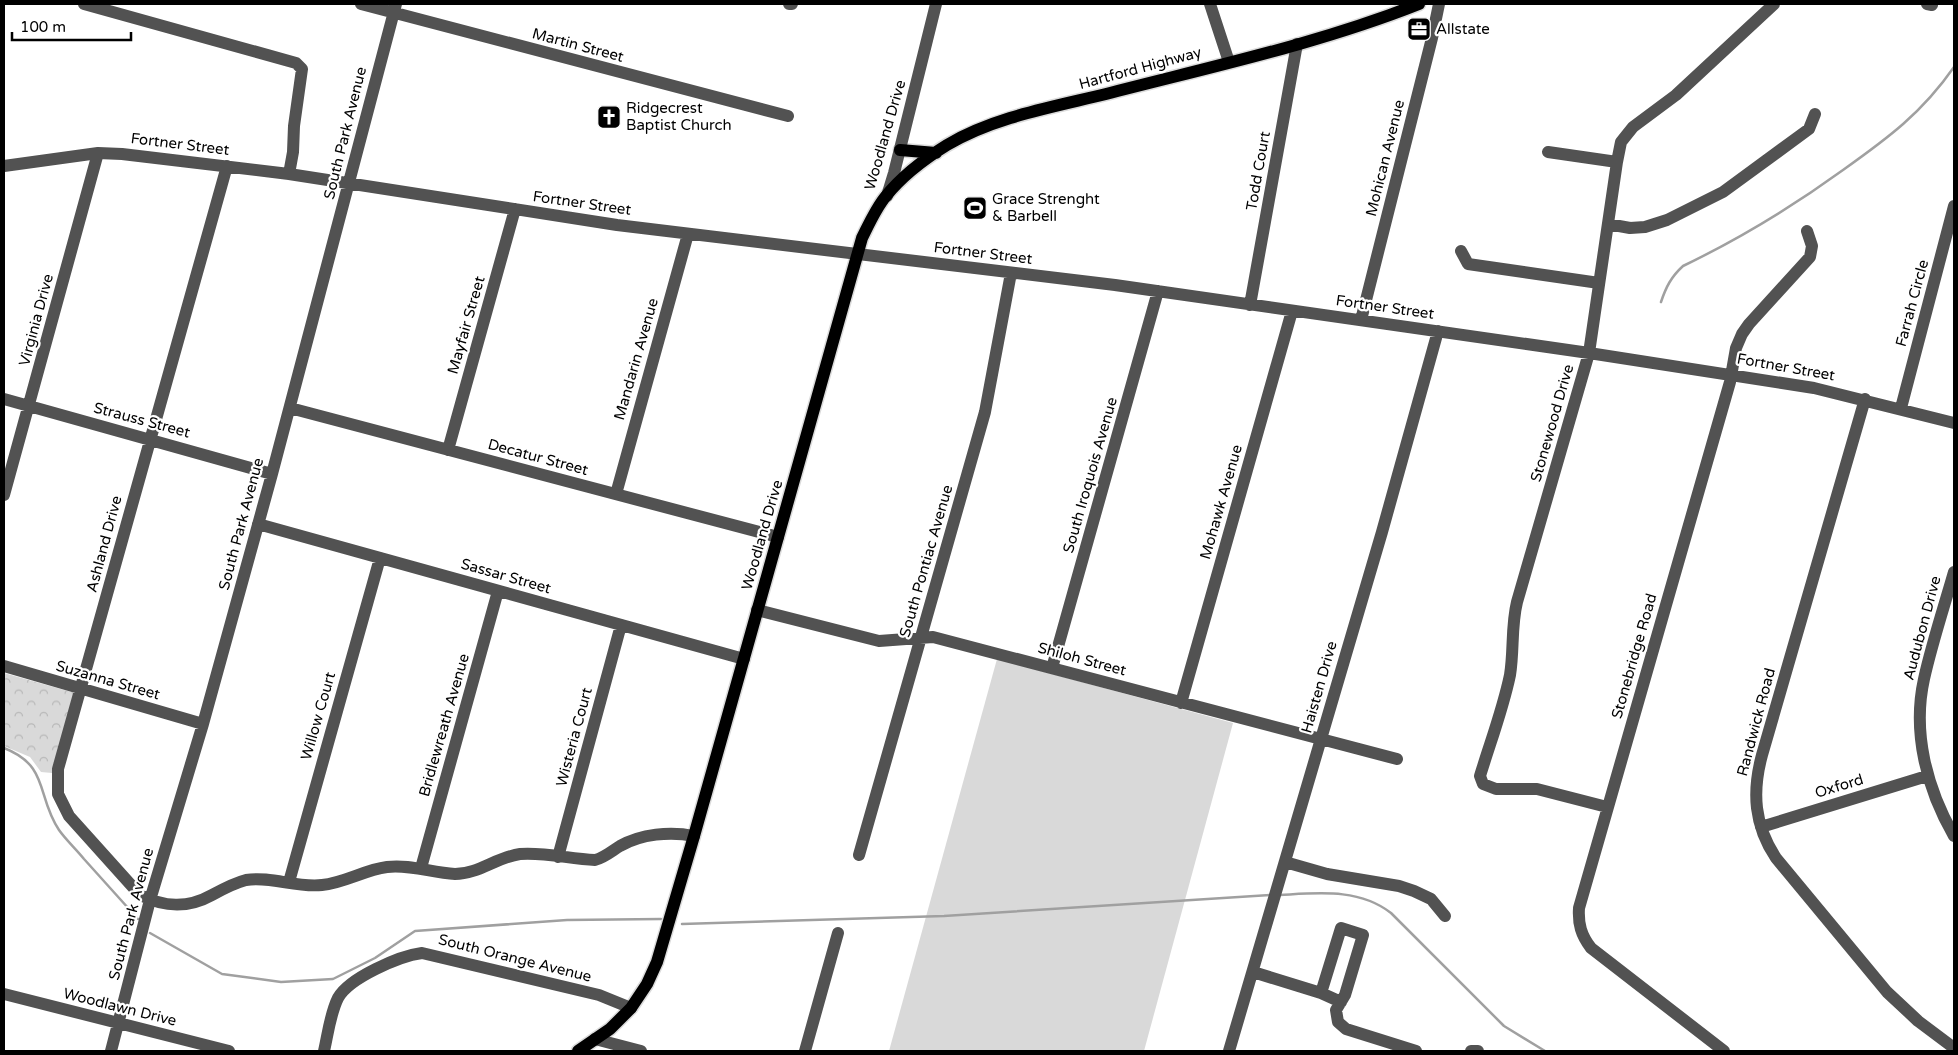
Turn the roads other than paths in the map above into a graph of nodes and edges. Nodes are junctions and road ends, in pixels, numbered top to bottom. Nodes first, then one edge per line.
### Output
1 (84, 4) edge
2 (360, 4) edge
3 (788, 4) edge
4 (792, 4) edge
5 (936, 4) edge
6 (1210, 4) edge
7 (1439, 4) edge
8 (1774, 4) edge
9 (1413, 5) edge
10 (395, 8) edge
11 (1297, 44) junction
12 (1229, 62) junction
13 (1815, 114) dead end
14 (788, 116) dead end
15 (900, 150) junction
16 (1548, 152) dead end
17 (98, 153) junction
18 (936, 153) junction
19 (1617, 162) junction
20 (4, 166) edge
21 (227, 166) junction
22 (289, 174) junction
23 (350, 183) junction
24 (887, 196) junction
25 (1954, 206) edge
26 (515, 209) junction
27 (1608, 224) junction
28 (1807, 231) dead end
29 (688, 234) junction
30 (1461, 251) dead end
31 (858, 254) junction
32 (1011, 273) junction
33 (1599, 283) junction
34 (1158, 292) junction
35 (1250, 304) junction
36 (1292, 311) junction
37 (1361, 320) junction
38 (1438, 331) junction
39 (1589, 353) junction
40 (1731, 374) junction
41 (4, 399) edge
42 (1865, 399) junction
43 (29, 406) junction
44 (290, 408) junction
45 (1901, 408) junction
46 (1954, 423) edge
47 (150, 439) junction
48 (448, 450) junction
49 (272, 474) junction
50 (616, 494) junction
51 (4, 495) edge
52 (258, 524) junction
53 (778, 537) junction
54 (380, 558) junction
55 (1954, 572) edge
56 (498, 591) junction
57 (758, 610) junction
58 (621, 625) junction
59 (921, 637) junction
60 (744, 660) junction
61 (4, 666) edge
62 (1052, 668) junction
63 (81, 689) junction
64 (1181, 703) junction
65 (202, 724) junction
66 (1321, 740) junction
67 (1397, 759) dead end
68 (1927, 776) junction
69 (1607, 807) junction
70 (1760, 827) junction
71 (694, 836) junction
72 (1954, 836) edge
73 (859, 855) dead end
74 (558, 857) junction
75 (1285, 862) junction
76 (421, 868) junction
77 (289, 882) junction
78 (150, 900) junction
79 (1445, 916) dead end
80 (838, 933) dead end
81 (1253, 972) junction
82 (1321, 993) junction
83 (4, 994) edge
84 (1341, 1002) junction
85 (631, 1008) junction
86 (118, 1023) junction
87 (595, 1040) junction
88 (1954, 1048) edge
89 (111, 1051) edge
90 (229, 1051) edge
91 (324, 1051) edge
92 (578, 1051) edge
93 (641, 1051) edge
94 (805, 1051) edge
95 (1229, 1051) edge
96 (1416, 1051) edge
97 (1471, 1051) edge
98 (1478, 1051) edge
99 (1724, 1051) edge

1 - 22 street
2 - 10 street, Martin Street
3 - 4 street
5 - 15 street, Woodland Drive
6 - 12 street
7 - 37 street, Mohican Avenue
8 - 19 street, Stonewood Drive
9 - 11 main road, Hartford Highway
10 - 14 street, Martin Street
10 - 23 street, South Park Avenue
11 - 12 main road, Hartford Highway
11 - 35 street, Todd Court
12 - 18 main road, Hartford Highway
13 - 27 street
15 - 18 main road
15 - 24 street, Woodland Drive
16 - 19 street
17 - 20 street, Fortner Street
17 - 21 street, Fortner Street
17 - 43 street, Virginia Drive
18 - 24 main road, Hartford Highway
19 - 27 street, Stonewood Drive
21 - 22 street, Fortner Street
21 - 47 street, Ashland Drive
22 - 23 street, Fortner Street
23 - 26 street, Fortner Street
23 - 44 street, South Park Avenue
24 - 31 main road, Woodland Drive
25 - 45 street, Farrah Circle
26 - 29 street, Fortner Street
26 - 48 street, Mayfair Street
27 - 33 street, Stonewood Drive
28 - 40 street, Stonebridge Road
29 - 31 street, Fortner Street
29 - 50 street, Mandarin Avenue
30 - 33 street
31 - 32 street, Fortner Street
31 - 53 main road, Woodland Drive
32 - 34 street, Fortner Street
32 - 59 street, South Pontiac Avenue
33 - 39 street, Stonewood Drive
34 - 35 street, Fortner Street
34 - 62 street, South Iroquois Avenue
35 - 36 street, Fortner Street
36 - 37 street, Fortner Street
36 - 64 street, Mohawk Avenue
37 - 38 street, Fortner Street
38 - 39 street, Fortner Street
38 - 66 street, Haisten Drive
39 - 40 street, Fortner Street
39 - 69 street, Stonewood Drive
40 - 42 street, Fortner Street
40 - 69 street, Stonebridge Road
41 - 43 street, Strauss Street
42 - 45 street, Fortner Street
42 - 70 street, Randwick Road
43 - 47 street, Strauss Street
43 - 51 street, Virginia Drive
44 - 48 street, Decatur Street
44 - 49 street, South Park Avenue
45 - 46 street, Fortner Street
47 - 49 street, Strauss Street
47 - 63 street, Ashland Drive
48 - 50 street, Decatur Street
49 - 52 street, South Park Avenue
50 - 53 street, Decatur Street
52 - 54 street, Sassar Street
52 - 65 street, South Park Avenue
53 - 57 main road, Woodland Drive
54 - 56 street, Sassar Street
54 - 77 street, Willow Court
55 - 68 street, Audubon Drive
56 - 58 street, Sassar Street
56 - 76 street, Bridlewreath Avenue
57 - 59 street, Shiloh Street
57 - 60 main road, Woodland Drive
58 - 60 street, Sassar Street
58 - 74 street, Wisteria Court
59 - 62 street, Shiloh Street
59 - 73 street, South Pontiac Avenue
60 - 71 main road, Woodland Drive
61 - 63 street, Suzanna Street
62 - 64 street, Shiloh Street
63 - 65 street, Suzanna Street
63 - 78 street, Ashland Drive
64 - 66 street, Shiloh Street
65 - 78 street, South Park Avenue
66 - 67 street, Shiloh Street
66 - 75 street, Haisten Drive
68 - 70 street, Oxford
68 - 72 street, Audubon Drive
69 - 99 street, Stonebridge Road
70 - 88 street, Randwick Road
71 - 74 street
71 - 85 main road, Woodland Drive
74 - 76 street
75 - 79 street
75 - 81 street, Haisten Drive
76 - 77 street
77 - 78 street
78 - 86 street, South Park Avenue
80 - 94 street
81 - 82 street
81 - 95 street, Haisten Drive
82 - 84 street
82 - 84 street
83 - 86 street, Woodlawn Drive
84 - 96 street
85 - 87 main road, Woodland Drive
85 - 91 street, South Orange Avenue
86 - 89 street, South Park Avenue
86 - 90 street, Woodlawn Drive
87 - 92 main road, Woodland Drive
87 - 93 street
97 - 98 street

